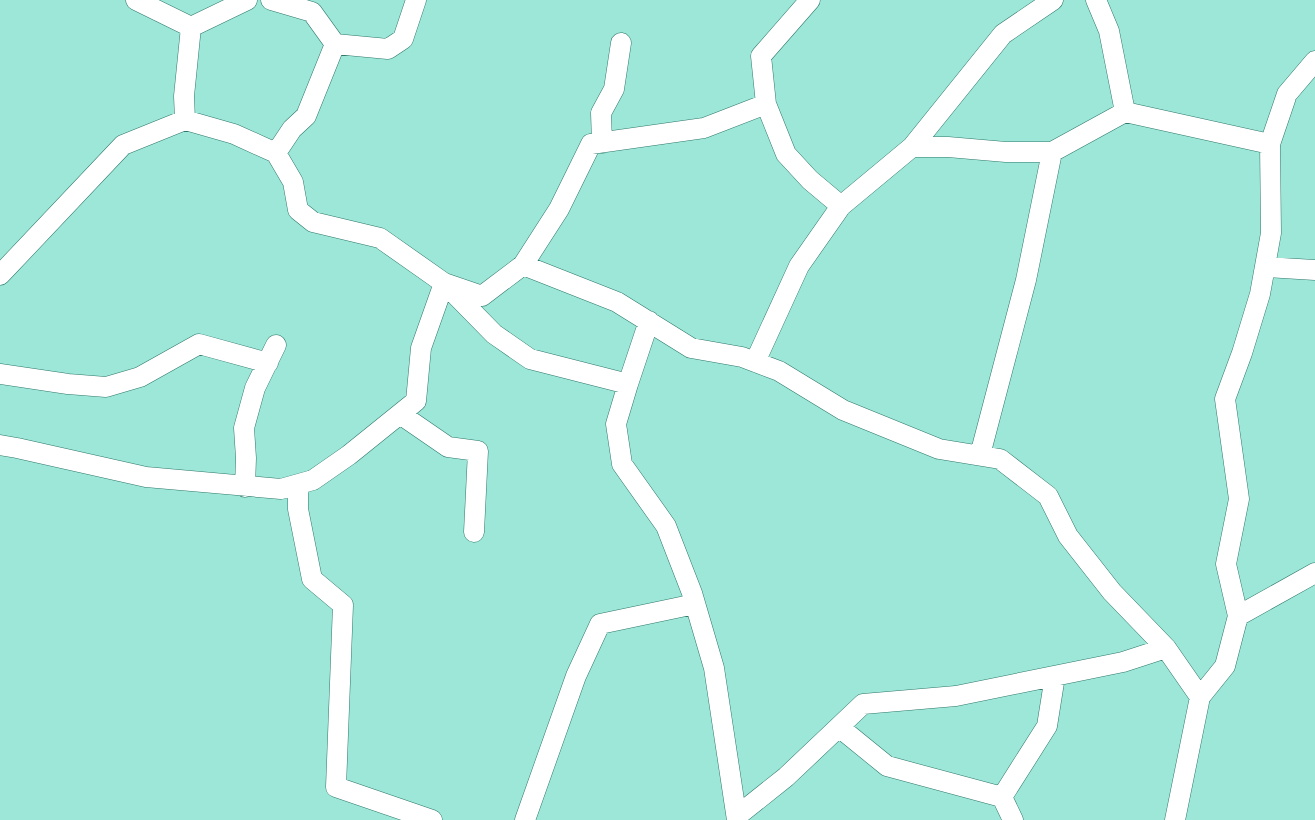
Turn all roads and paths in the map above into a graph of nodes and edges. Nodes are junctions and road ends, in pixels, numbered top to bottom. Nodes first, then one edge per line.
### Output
1 (136, 0) edge
2 (247, 0) edge
3 (271, 0) edge
4 (416, 0) edge
5 (810, 0) edge
6 (1052, 0) edge
7 (1096, 0) edge
8 (191, 27) junction
9 (621, 43) dead end
10 (335, 44) junction
11 (1315, 61) edge
12 (766, 104) junction
13 (1125, 112) junction
14 (185, 120) junction
15 (602, 143) junction
16 (1270, 144) junction
17 (912, 147) junction
18 (1052, 152) junction
19 (276, 153) junction
20 (841, 206) junction
21 (523, 265) junction
22 (1265, 268) junction
23 (1315, 270) edge
24 (0, 275) edge
25 (444, 283) junction
26 (649, 322) junction
27 (276, 345) dead end
28 (755, 362) junction
29 (268, 363) junction
30 (0, 374) edge
31 (628, 384) junction
32 (400, 414) junction
33 (0, 445) edge
34 (980, 455) junction
35 (298, 485) junction
36 (245, 487) junction
37 (474, 532) dead end
38 (1315, 573) edge
39 (695, 604) junction
40 (1238, 616) junction
41 (1166, 648) junction
42 (1055, 676) junction
43 (1200, 697) junction
44 (839, 727) junction
45 (1002, 797) junction
46 (737, 818) edge
47 (432, 820) edge
48 (525, 820) edge
49 (1012, 820) edge
50 (1174, 820) edge

1 - 8 street
2 - 8 street
3 - 10 street
4 - 10 street
5 - 12 street
6 - 17 street
7 - 13 street
8 - 14 street
9 - 15 street
10 - 19 street
11 - 16 street
12 - 15 street
12 - 20 street
13 - 16 street
13 - 18 street
14 - 19 street
14 - 24 street
15 - 21 street
16 - 22 street
17 - 18 street
17 - 20 street
18 - 34 street
19 - 25 street
20 - 28 street
21 - 25 street
21 - 26 street
22 - 23 street
22 - 40 street
25 - 31 street
25 - 32 street
26 - 28 street
26 - 31 street
27 - 29 street
28 - 34 street
29 - 30 street
29 - 36 street
31 - 39 street
32 - 35 street
32 - 37 street
33 - 36 street
34 - 41 street
35 - 36 street
35 - 47 street
38 - 40 street
39 - 46 street
39 - 48 street
40 - 43 street
41 - 42 street
41 - 43 street
42 - 44 street
42 - 45 street
43 - 50 street
44 - 45 street
44 - 46 street
45 - 49 street

